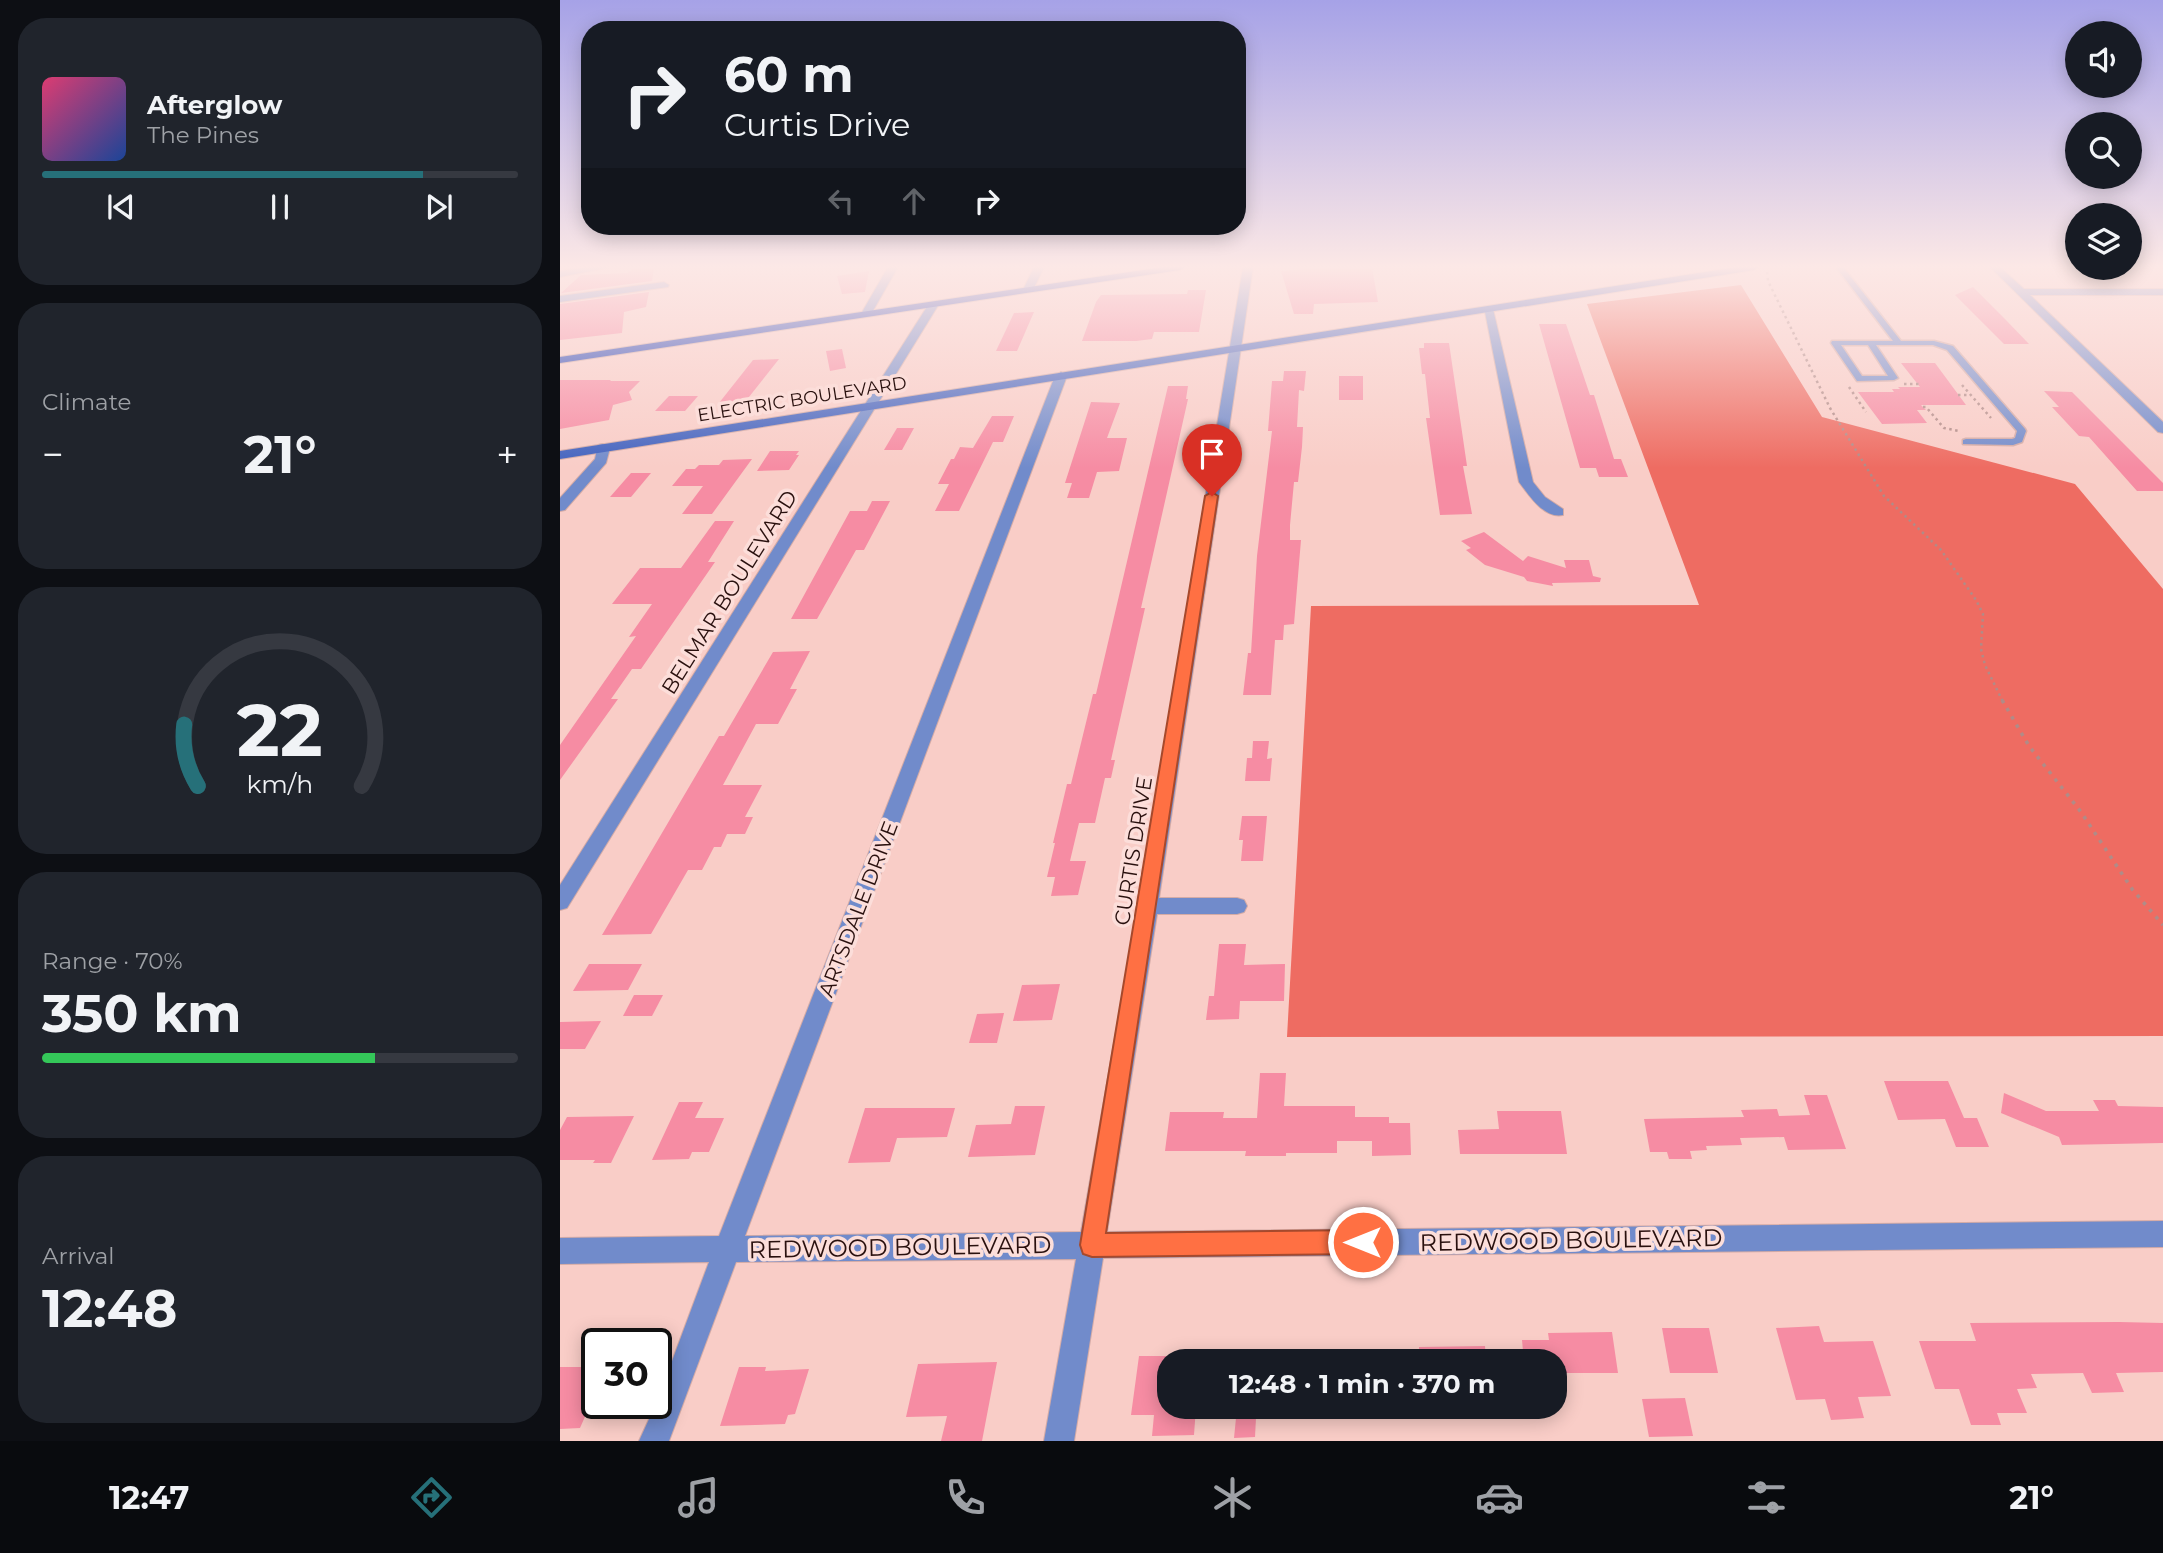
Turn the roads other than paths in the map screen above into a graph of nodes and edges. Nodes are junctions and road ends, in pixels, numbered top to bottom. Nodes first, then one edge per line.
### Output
1 (731, 334) edge
2 (915, 334) edge
3 (1238, 334) edge
4 (1325, 334) edge
5 (1494, 334) edge
6 (1892, 334) edge
7 (2065, 334) edge
8 (1870, 343) junction
9 (1899, 343) junction
10 (1236, 348) junction
11 (560, 360) edge
12 (1061, 376) junction
13 (870, 406) junction
14 (2163, 429) edge
15 (1965, 437) road end
16 (603, 448) junction
17 (560, 455) edge
18 (560, 507) edge
19 (1558, 512) dead end
20 (560, 902) edge
21 (1147, 906) junction
22 (1237, 906) dead end
23 (2163, 1234) edge
24 (1092, 1245) junction
25 (729, 1248) junction
26 (560, 1251) edge
27 (654, 1441) edge
28 (1059, 1441) edge

1 - 11 main road
2 - 13 street, BELMAR BOULEVARD
3 - 10 street, CURTIS DRIVE
4 - 10 street, ELECTRIC BOULEVARD
5 - 19 street
6 - 9 lane
7 - 14 street
8 - 8 lane
8 - 9 lane
9 - 15 lane
10 - 12 street, ELECTRIC BOULEVARD
10 - 21 street, CURTIS DRIVE
12 - 13 street, ELECTRIC BOULEVARD
12 - 25 street, ARTSDALE DRIVE
13 - 16 street, ELECTRIC BOULEVARD
13 - 20 street, BELMAR BOULEVARD
16 - 17 street, ELECTRIC BOULEVARD
16 - 18 street
21 - 22 street
21 - 24 street, CURTIS DRIVE
23 - 24 street, REDWOOD BOULEVARD
24 - 25 street, REDWOOD BOULEVARD
24 - 28 street, CURTIS DRIVE
25 - 26 street, REDWOOD BOULEVARD
25 - 27 street, ARTSDALE DRIVE

